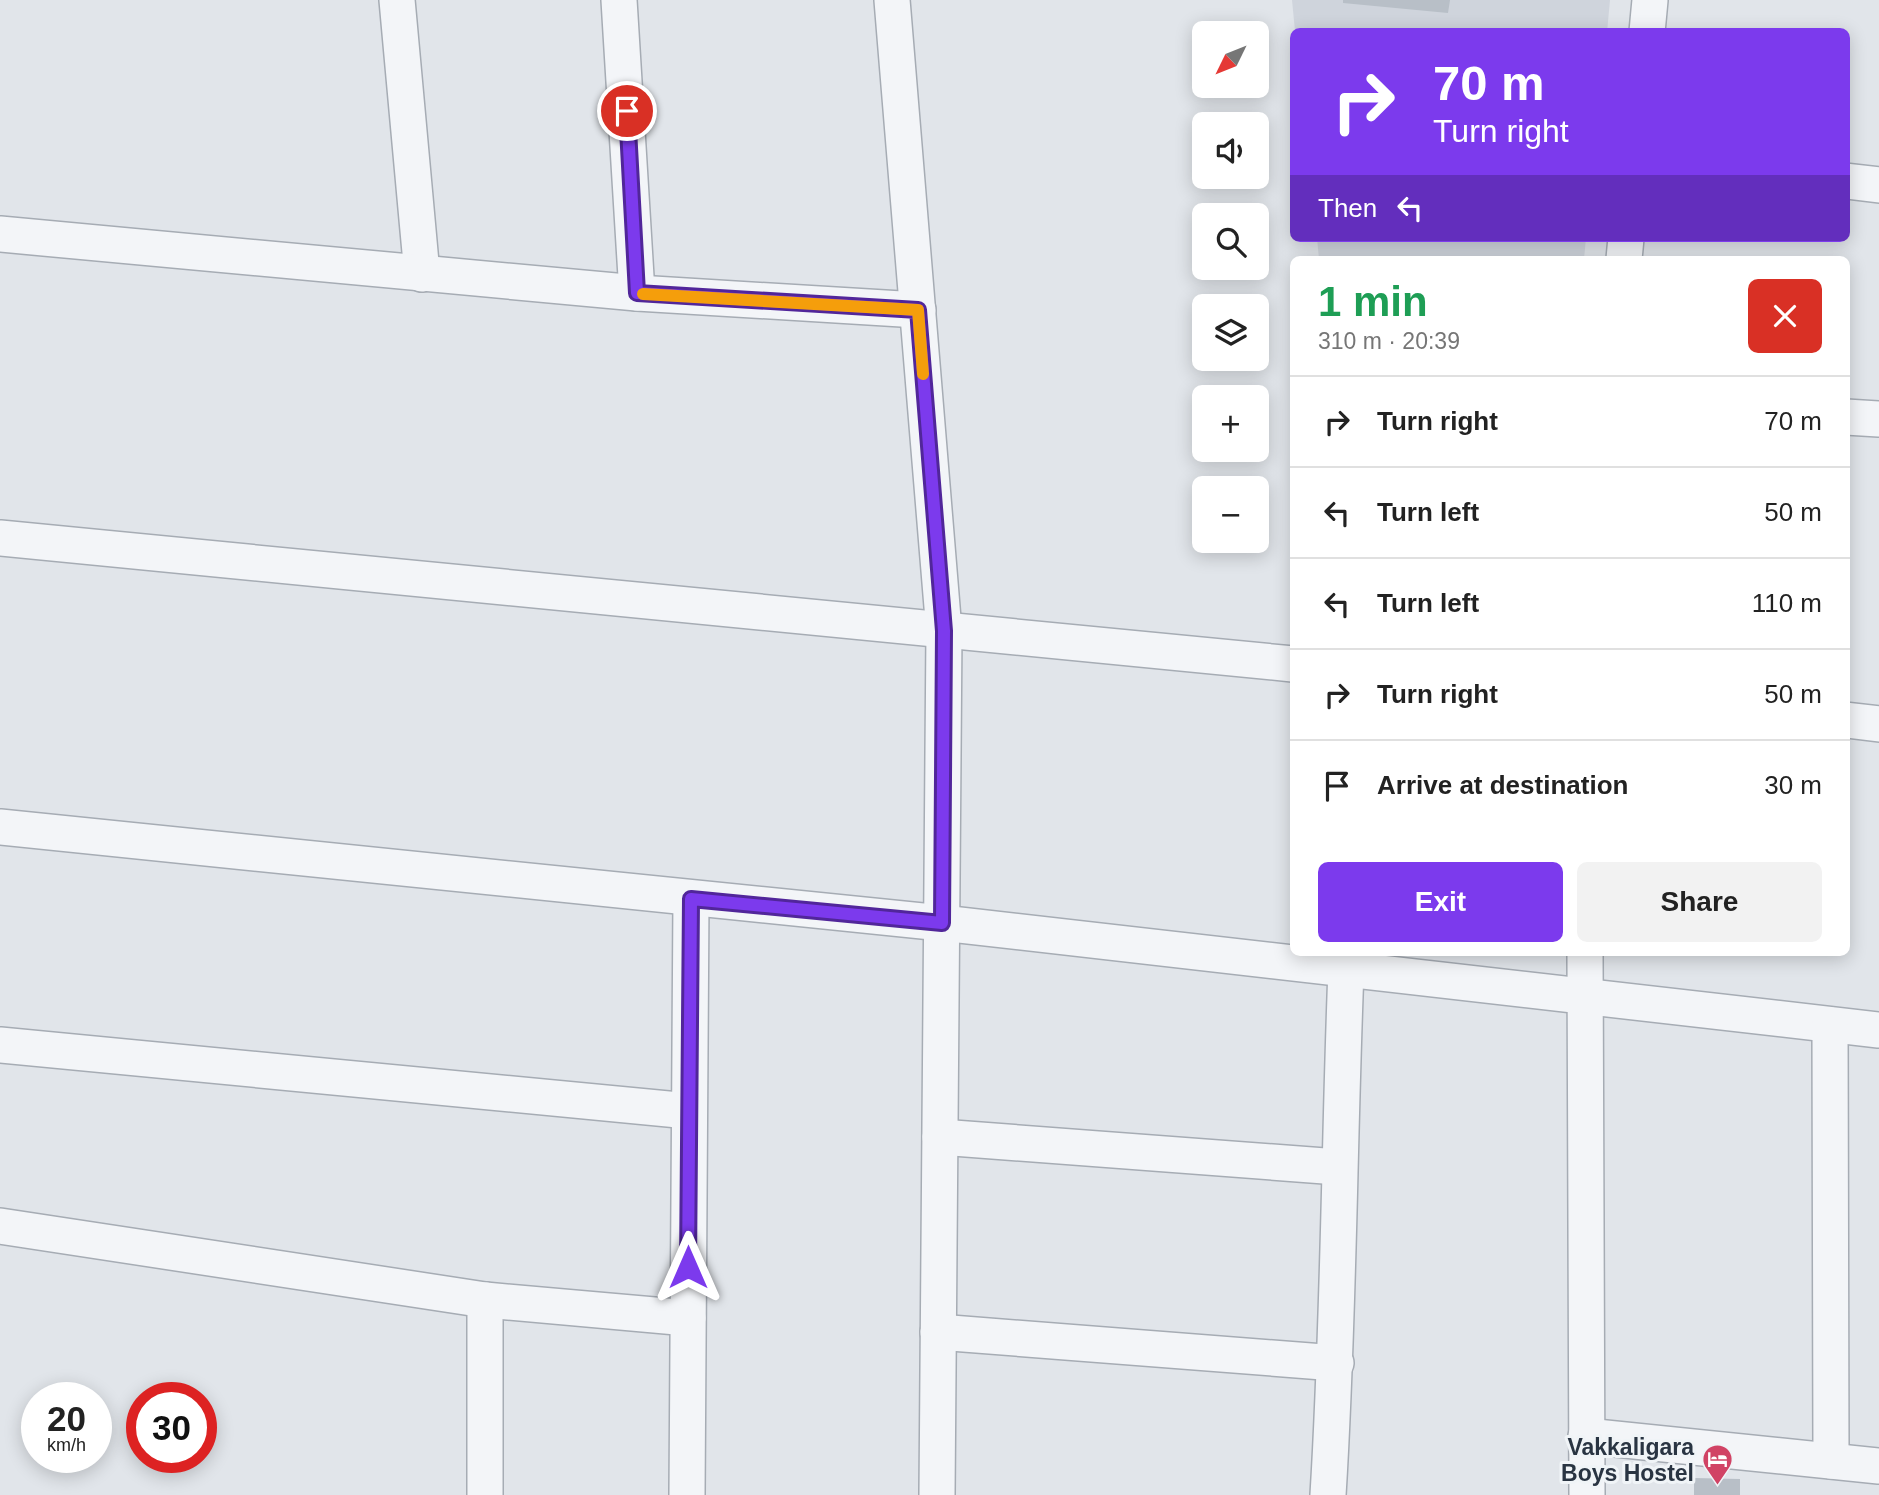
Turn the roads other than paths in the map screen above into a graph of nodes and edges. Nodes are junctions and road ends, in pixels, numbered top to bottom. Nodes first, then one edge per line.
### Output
1 (397, 0) edge
2 (619, 0) edge
3 (892, 0) edge
4 (1650, 0) edge
5 (1647, 28) edge
6 (1850, 181) edge
7 (1879, 185) edge
8 (0, 234) edge
9 (422, 274) junction
10 (637, 293) junction
11 (918, 310) junction
12 (1850, 417) edge
13 (1879, 419) edge
14 (0, 538) edge
15 (944, 631) junction
16 (1290, 664) edge
17 (1850, 720) edge
18 (1879, 724) edge
19 (0, 827) edge
20 (691, 899) junction
21 (942, 923) junction
22 (1585, 956) edge
23 (1346, 970) junction
24 (1584, 998) junction
25 (1830, 1025) junction
26 (1879, 1030) edge
27 (0, 1045) edge
28 (689, 1111) junction
29 (940, 1137) junction
30 (1338, 1167) junction
31 (0, 1226) edge
32 (485, 1300) junction
33 (688, 1318) junction
34 (938, 1332) junction
35 (1336, 1363) junction
36 (1586, 1436) junction
37 (1831, 1461) junction
38 (1879, 1466) edge
39 (485, 1495) edge
40 (687, 1495) edge
41 (937, 1495) edge
42 (1328, 1495) edge
43 (1587, 1495) edge

1 - 9 street
2 - 10 street
3 - 11 street
4 - 5 street
6 - 7 street
8 - 9 street
9 - 10 street
10 - 11 street
11 - 15 street
12 - 13 street
14 - 15 street
15 - 16 street
15 - 21 street
17 - 18 street
19 - 20 street
20 - 21 street
20 - 28 street
21 - 23 street
21 - 29 street
22 - 24 street
23 - 24 street
23 - 30 street
24 - 25 street
24 - 36 street
25 - 26 street
25 - 37 street
27 - 28 street
28 - 33 street
29 - 30 street
29 - 34 street
30 - 35 street
31 - 32 street
32 - 33 street
32 - 39 street
33 - 40 street
34 - 35 street
34 - 41 street
35 - 42 street
36 - 37 street
36 - 43 street
37 - 38 street

